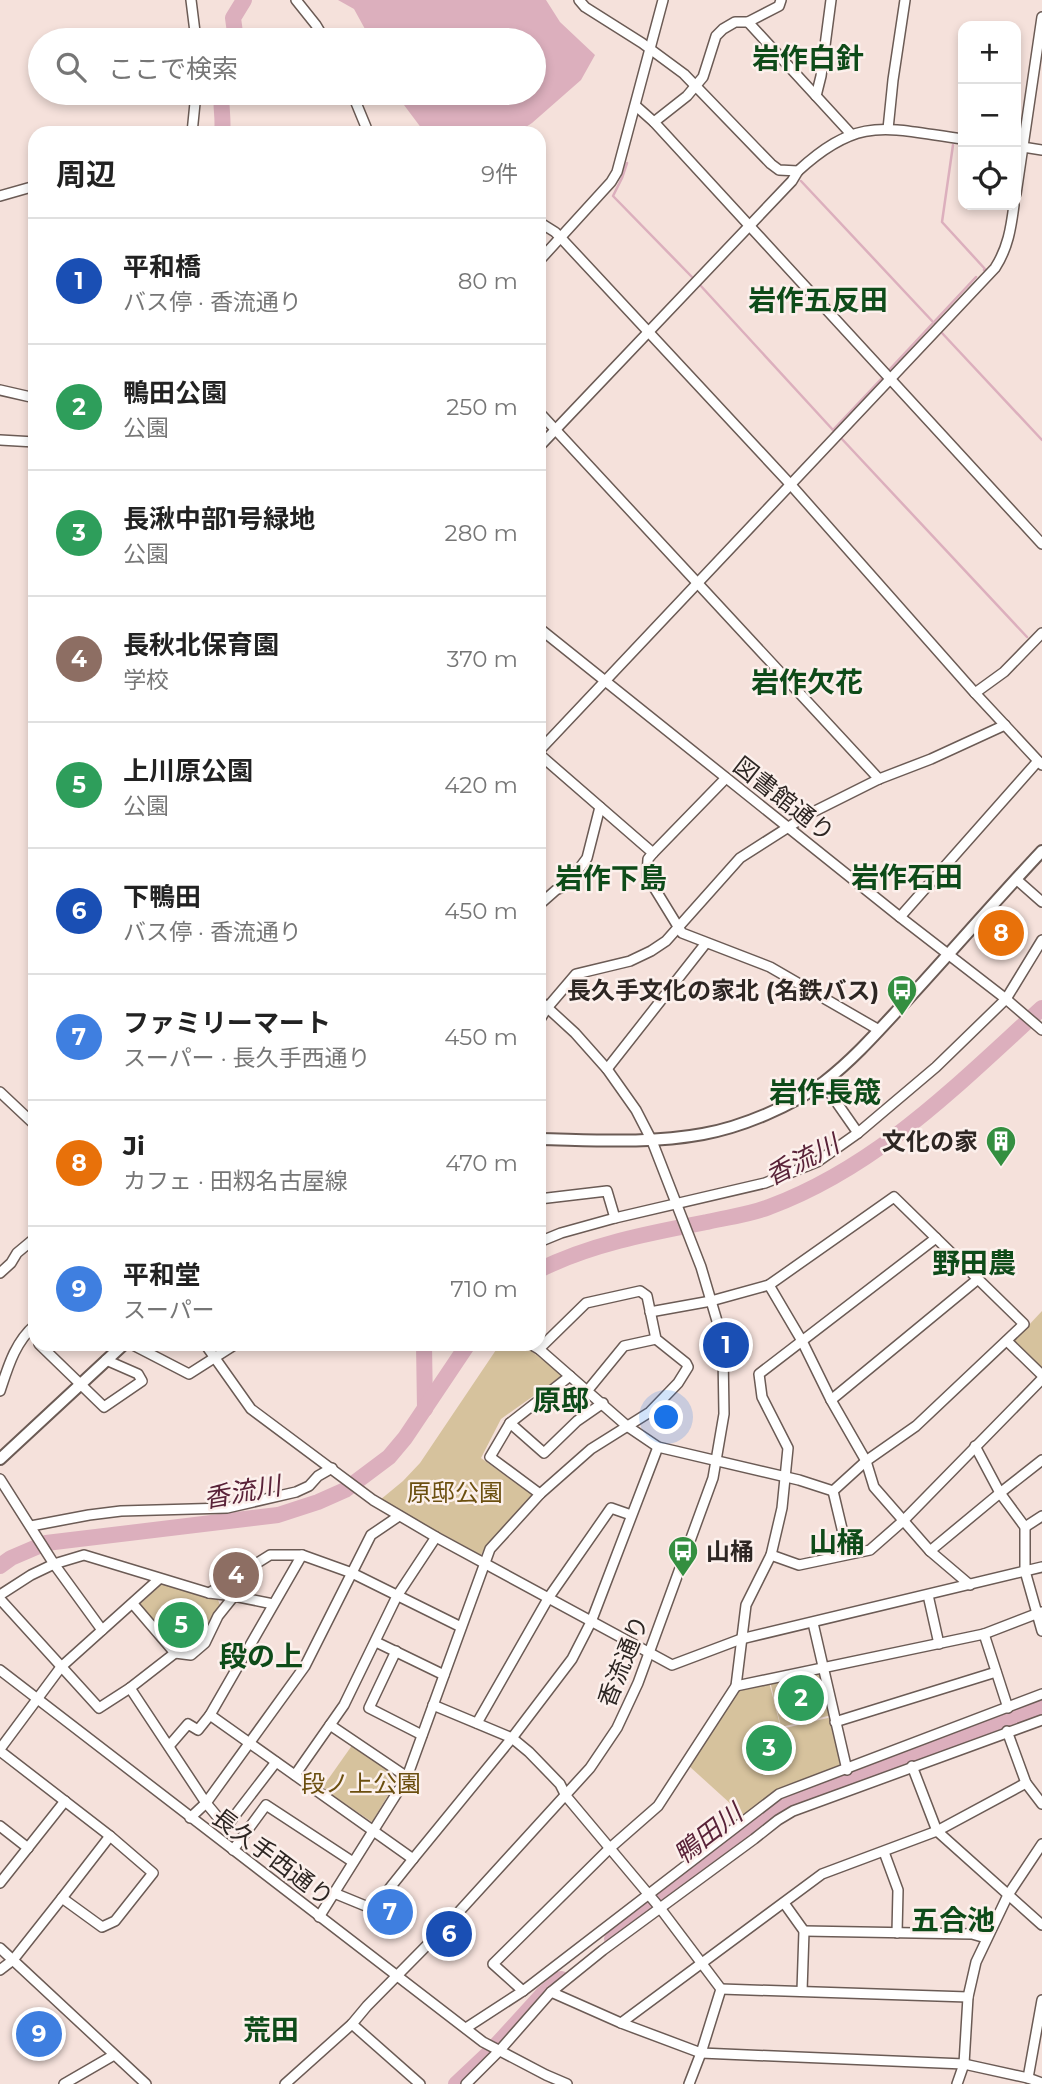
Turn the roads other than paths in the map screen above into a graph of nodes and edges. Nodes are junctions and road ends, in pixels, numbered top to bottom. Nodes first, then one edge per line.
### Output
1 (191, 0) edge
2 (296, 0) edge
3 (579, 0) edge
4 (663, 0) edge
5 (781, 0) edge
6 (831, 0) edge
7 (905, 0) edge
8 (1042, 17) edge
9 (748, 22) junction
10 (194, 28) edge
11 (318, 28) edge
12 (650, 49) junction
13 (696, 84) junction
14 (816, 96) junction
15 (195, 105) edge
16 (357, 105) edge
17 (636, 106) junction
18 (654, 122) junction
19 (193, 126) edge
20 (365, 126) edge
21 (888, 129) junction
22 (851, 134) junction
23 (1021, 135) edge
24 (958, 138) edge
25 (1021, 146) edge
26 (1042, 150) edge
27 (798, 171) junction
28 (28, 188) edge
29 (0, 196) edge
30 (1013, 210) edge
31 (748, 225) junction
32 (546, 227) edge
33 (561, 238) junction
34 (546, 254) edge
35 (648, 332) junction
36 (891, 378) junction
37 (0, 390) edge
38 (28, 396) edge
39 (546, 419) edge
40 (556, 430) junction
41 (0, 440) edge
42 (546, 440) edge
43 (28, 442) edge
44 (791, 485) junction
45 (1042, 544) edge
46 (698, 583) junction
47 (1042, 633) edge
48 (546, 634) edge
49 (606, 681) junction
50 (975, 693) junction
51 (1005, 725) junction
52 (546, 745) edge
53 (546, 758) edge
54 (1040, 763) edge
55 (726, 778) junction
56 (879, 779) junction
57 (600, 807) junction
58 (789, 828) junction
59 (1042, 851) edge
60 (653, 853) junction
61 (1016, 879) junction
62 (546, 899) edge
63 (1042, 902) edge
64 (900, 917) junction
65 (678, 928) junction
66 (1042, 940) edge
67 (706, 943) junction
68 (949, 955) junction
69 (1006, 999) junction
70 (547, 1008) joint
71 (1041, 1029) edge
72 (879, 1030) junction
73 (607, 1069) junction
74 (822, 1083) junction
75 (0, 1092) edge
76 (28, 1118) edge
77 (858, 1133) junction
78 (546, 1139) edge
79 (652, 1141) junction
80 (546, 1198) edge
81 (676, 1205) junction
82 (615, 1218) junction
83 (936, 1238) junction
84 (546, 1239) edge
85 (28, 1244) edge
86 (0, 1273) edge
87 (978, 1279) junction
88 (769, 1285) junction
89 (711, 1301) junction
90 (650, 1312) junction
91 (28, 1331) edge
92 (25, 1333) junction
93 (28, 1336) edge
94 (546, 1337) edge
95 (656, 1339) junction
96 (802, 1341) junction
97 (1007, 1341) junction
98 (45, 1351) edge
99 (116, 1351) edge
100 (145, 1351) edge
101 (209, 1351) edge
102 (226, 1351) edge
103 (541, 1351) edge
104 (214, 1359) junction
105 (106, 1360) junction
106 (570, 1376) junction
107 (1042, 1377) edge
108 (80, 1384) junction
109 (588, 1390) junction
110 (0, 1391) edge
111 (831, 1400) junction
112 (603, 1403) junction
113 (510, 1423) junction
114 (628, 1426) junction
115 (975, 1446) junction
116 (658, 1447) junction
117 (0, 1460) edge
118 (1042, 1460) edge
119 (866, 1461) junction
120 (716, 1462) junction
121 (335, 1471) junction
122 (784, 1477) junction
123 (0, 1479) edge
124 (833, 1491) junction
125 (1000, 1493) junction
126 (540, 1494) junction
127 (631, 1515) junction
128 (399, 1516) junction
129 (1042, 1516) edge
130 (903, 1521) junction
131 (1025, 1527) junction
132 (31, 1528) junction
133 (436, 1537) junction
134 (930, 1551) junction
135 (848, 1554) junction
136 (302, 1555) junction
137 (771, 1555) junction
138 (54, 1562) junction
139 (484, 1563) junction
140 (1042, 1567) edge
141 (1025, 1571) junction
142 (352, 1573) junction
143 (159, 1579) junction
144 (970, 1585) junction
145 (209, 1593) junction
146 (928, 1595) junction
147 (234, 1596) junction
148 (397, 1596) junction
149 (0, 1597) edge
150 (549, 1597) junction
151 (132, 1604) junction
152 (273, 1604) junction
153 (1039, 1613) edge
154 (591, 1622) junction
155 (813, 1623) junction
156 (461, 1627) junction
157 (102, 1630) junction
158 (1042, 1631) edge
159 (984, 1634) junction
160 (741, 1639) junction
161 (376, 1642) junction
162 (939, 1644) junction
163 (396, 1651) junction
164 (649, 1653) junction
165 (175, 1654) junction
166 (61, 1667) junction
167 (823, 1669) junction
168 (0, 1670) edge
169 (996, 1672) junction
170 (444, 1675) junction
171 (736, 1686) junction
172 (130, 1688) junction
173 (1042, 1694) edge
174 (38, 1699) junction
175 (433, 1705) junction
176 (1008, 1708) junction
177 (210, 1715) junction
178 (1042, 1720) edge
179 (835, 1722) junction
180 (477, 1723) junction
181 (330, 1725) junction
182 (1007, 1731) junction
183 (422, 1735) junction
184 (512, 1738) junction
185 (250, 1744) junction
186 (169, 1746) junction
187 (0, 1750) edge
188 (276, 1762) junction
189 (912, 1766) junction
190 (847, 1770) junction
191 (295, 1775) junction
192 (407, 1777) junction
193 (1026, 1783) junction
194 (566, 1796) junction
195 (65, 1801) junction
196 (206, 1803) junction
197 (1042, 1804) edge
198 (190, 1818) junction
199 (0, 1826) edge
200 (373, 1831) junction
201 (937, 1831) junction
202 (110, 1836) junction
203 (1042, 1844) edge
204 (610, 1847) junction
205 (29, 1848) junction
206 (233, 1850) junction
207 (884, 1852) junction
208 (413, 1859) junction
209 (353, 1862) junction
210 (0, 1883) edge
211 (334, 1893) junction
212 (648, 1894) junction
213 (1008, 1895) junction
214 (62, 1898) junction
215 (784, 1903) junction
216 (660, 1908) junction
217 (319, 1917) junction
218 (1042, 1925) edge
219 (804, 1931) junction
220 (897, 1933) junction
221 (986, 1938) junction
222 (0, 1948) edge
223 (13, 1960) junction
224 (701, 1964) junction
225 (0, 1970) edge
226 (399, 1975) junction
227 (721, 1989) junction
228 (523, 1991) junction
229 (802, 1991) junction
230 (551, 1992) junction
231 (968, 1997) junction
232 (1042, 2000) edge
233 (621, 2023) junction
234 (352, 2024) junction
235 (466, 2028) junction
236 (1038, 2039) edge
237 (500, 2050) junction
238 (701, 2053) junction
239 (114, 2055) junction
240 (964, 2064) junction
241 (1028, 2078) junction
242 (1042, 2083) edge
243 (64, 2084) edge
244 (146, 2084) edge
245 (285, 2084) edge
246 (420, 2084) edge
247 (466, 2084) edge
248 (567, 2084) edge
249 (689, 2084) edge
250 (957, 2084) edge

1 - 10 street
2 - 11 street
3 - 12 street
4 - 12 street
5 - 9 street
6 - 14 street
7 - 21 street
8 - 23 street
9 - 13 street
9 - 14 street
12 - 13 street
12 - 17 street
13 - 18 street
13 - 27 street
14 - 22 street
15 - 19 street
16 - 20 street
17 - 18 street
17 - 33 street
18 - 31 street
21 - 22 street
21 - 24 street
22 - 27 street
25 - 26 street
27 - 31 street
28 - 29 street
30 - 36 street
31 - 35 street
31 - 36 street
32 - 33 street
33 - 34 street
33 - 35 street
35 - 40 street
35 - 44 street
36 - 44 street
36 - 45 street
37 - 38 street
39 - 40 street
40 - 42 street
40 - 46 street
41 - 43 street
44 - 46 street
44 - 50 street
46 - 49 street
46 - 56 street
47 - 50 street
48 - 49 street, 図書館通り
49 - 52 street
49 - 55 street, 図書館通り
50 - 51 street
51 - 54 street
51 - 56 street
53 - 57 street
54 - 64 street
55 - 58 street, 図書館通り
55 - 60 street
56 - 58 street
57 - 60 street
57 - 62 street
58 - 64 street, 図書館通り
58 - 65 street
59 - 61 main road
60 - 65 street
61 - 63 street
61 - 68 main road
64 - 68 street, 図書館通り
65 - 67 street
65 - 70 street
66 - 69 street
67 - 72 street
67 - 73 street
68 - 69 street, 図書館通り
68 - 72 main road
69 - 71 street, 図書館通り
69 - 77 street
70 - 73 street, 香流通り
72 - 74 main road
73 - 79 street, 香流通り
74 - 77 street
74 - 79 main road
75 - 76 street
77 - 81 street
78 - 79 main road
79 - 81 street, 香流通り
80 - 82 street
81 - 82 street
81 - 89 street, 香流通り
82 - 84 street
83 - 87 street
83 - 88 street
83 - 96 street
85 - 86 street
87 - 97 street
87 - 111 street
88 - 89 street
88 - 96 street
89 - 90 street
89 - 120 street, 香流通り
90 - 94 street
90 - 95 street
91 - 92 street
92 - 93 street
92 - 110 street
95 - 109 street
95 - 114 street
96 - 111 street
96 - 122 street
97 - 107 street
97 - 119 street
98 - 108 street
99 - 105 main road
100 - 104 street
101 - 104 street
102 - 104 street
103 - 106 street
104 - 121 street
105 - 108 main road
105 - 108 street
106 - 109 street
106 - 113 street
107 - 115 street
108 - 117 main road
109 - 112 street
111 - 119 street
112 - 113 street
112 - 114 street
113 - 126 street
114 - 116 street
114 - 126 street
115 - 125 street
115 - 130 street
116 - 120 street
116 - 127 street
118 - 125 street
119 - 124 street
119 - 130 street
120 - 122 street
120 - 164 street, 香流通り
121 - 128 street
121 - 132 street
122 - 124 street
122 - 137 street
123 - 132 street
124 - 135 street
125 - 131 street
125 - 134 street
126 - 139 street
127 - 150 street
127 - 154 street
128 - 133 street
128 - 142 street
129 - 131 street
130 - 134 street
130 - 135 street
131 - 141 street
132 - 138 street
133 - 139 street
133 - 148 street
134 - 144 street
135 - 137 street
136 - 142 street
136 - 145 street
136 - 152 street
137 - 160 street
138 - 143 street
138 - 149 street
138 - 157 street
139 - 150 street
139 - 156 street
140 - 141 street
141 - 144 street
141 - 153 street
142 - 148 street
142 - 185 street
143 - 145 street
143 - 151 street
144 - 146 street
145 - 147 street
146 - 155 street
146 - 162 street
147 - 152 street
147 - 165 street
148 - 156 street
148 - 161 street
149 - 166 street
150 - 154 street
150 - 180 street
151 - 157 street
151 - 165 street
152 - 177 street
153 - 158 street
153 - 159 street
154 - 164 street
154 - 184 street
155 - 160 street
155 - 167 street
156 - 170 street
157 - 166 street
159 - 162 street
159 - 169 street
160 - 164 street
160 - 171 street
161 - 163 street
161 - 181 street
162 - 167 street
163 - 170 street
163 - 183 street
164 - 194 street, 香流通り
165 - 172 street
166 - 172 street
166 - 174 street
167 - 171 street
167 - 179 street
168 - 174 street, 長久手西通り
169 - 176 street
169 - 179 street
170 - 175 street
171 - 204 street
172 - 186 street
173 - 176 street
174 - 187 street
174 - 198 street, 長久手西通り
175 - 180 street
175 - 183 street
176 - 190 street
177 - 185 street
177 - 186 street
178 - 182 street
179 - 190 street
180 - 184 street
181 - 191 street
181 - 192 street
182 - 189 street
182 - 193 street
183 - 192 street
184 - 194 street
184 - 208 street
185 - 188 street
185 - 196 street
186 - 196 street
187 - 195 street
188 - 191 street
188 - 196 street
189 - 201 street
189 - 216 street
190 - 212 street
191 - 200 street
192 - 200 street
193 - 197 street
193 - 201 street
194 - 204 street
194 - 226 street, 香流通り
195 - 202 street
195 - 205 street
196 - 198 street
198 - 206 street, 長久手西通り
199 - 205 street
200 - 208 street
200 - 209 street
201 - 207 street
201 - 213 street
202 - 214 street
202 - 214 street
203 - 213 street
204 - 212 street
204 - 228 street
205 - 210 street
206 - 209 street
206 - 217 street, 長久手西通り
207 - 215 street
207 - 220 street
208 - 211 street
209 - 211 street
211 - 217 street
212 - 216 street
212 - 228 street
213 - 218 street
213 - 221 street
214 - 223 street
215 - 219 street
215 - 224 street
216 - 224 street
216 - 230 street
217 - 226 street, 長久手西通り
219 - 220 street
219 - 229 street
220 - 221 street
221 - 231 street
222 - 223 street
223 - 225 street
223 - 239 street
224 - 227 street
224 - 233 street
226 - 234 street, 香流通り
226 - 235 street, 長久手西通り
227 - 229 street
227 - 238 street
228 - 235 street
229 - 231 street
230 - 233 street
230 - 237 street
231 - 240 street
232 - 236 street
233 - 238 street
234 - 245 street, 香流通り
234 - 246 street
235 - 237 street, 長久手西通り
236 - 241 street
237 - 247 street
237 - 248 street, 長久手西通り
238 - 240 street
238 - 249 street
239 - 243 street
239 - 244 street
240 - 241 street
240 - 250 street
241 - 242 street

